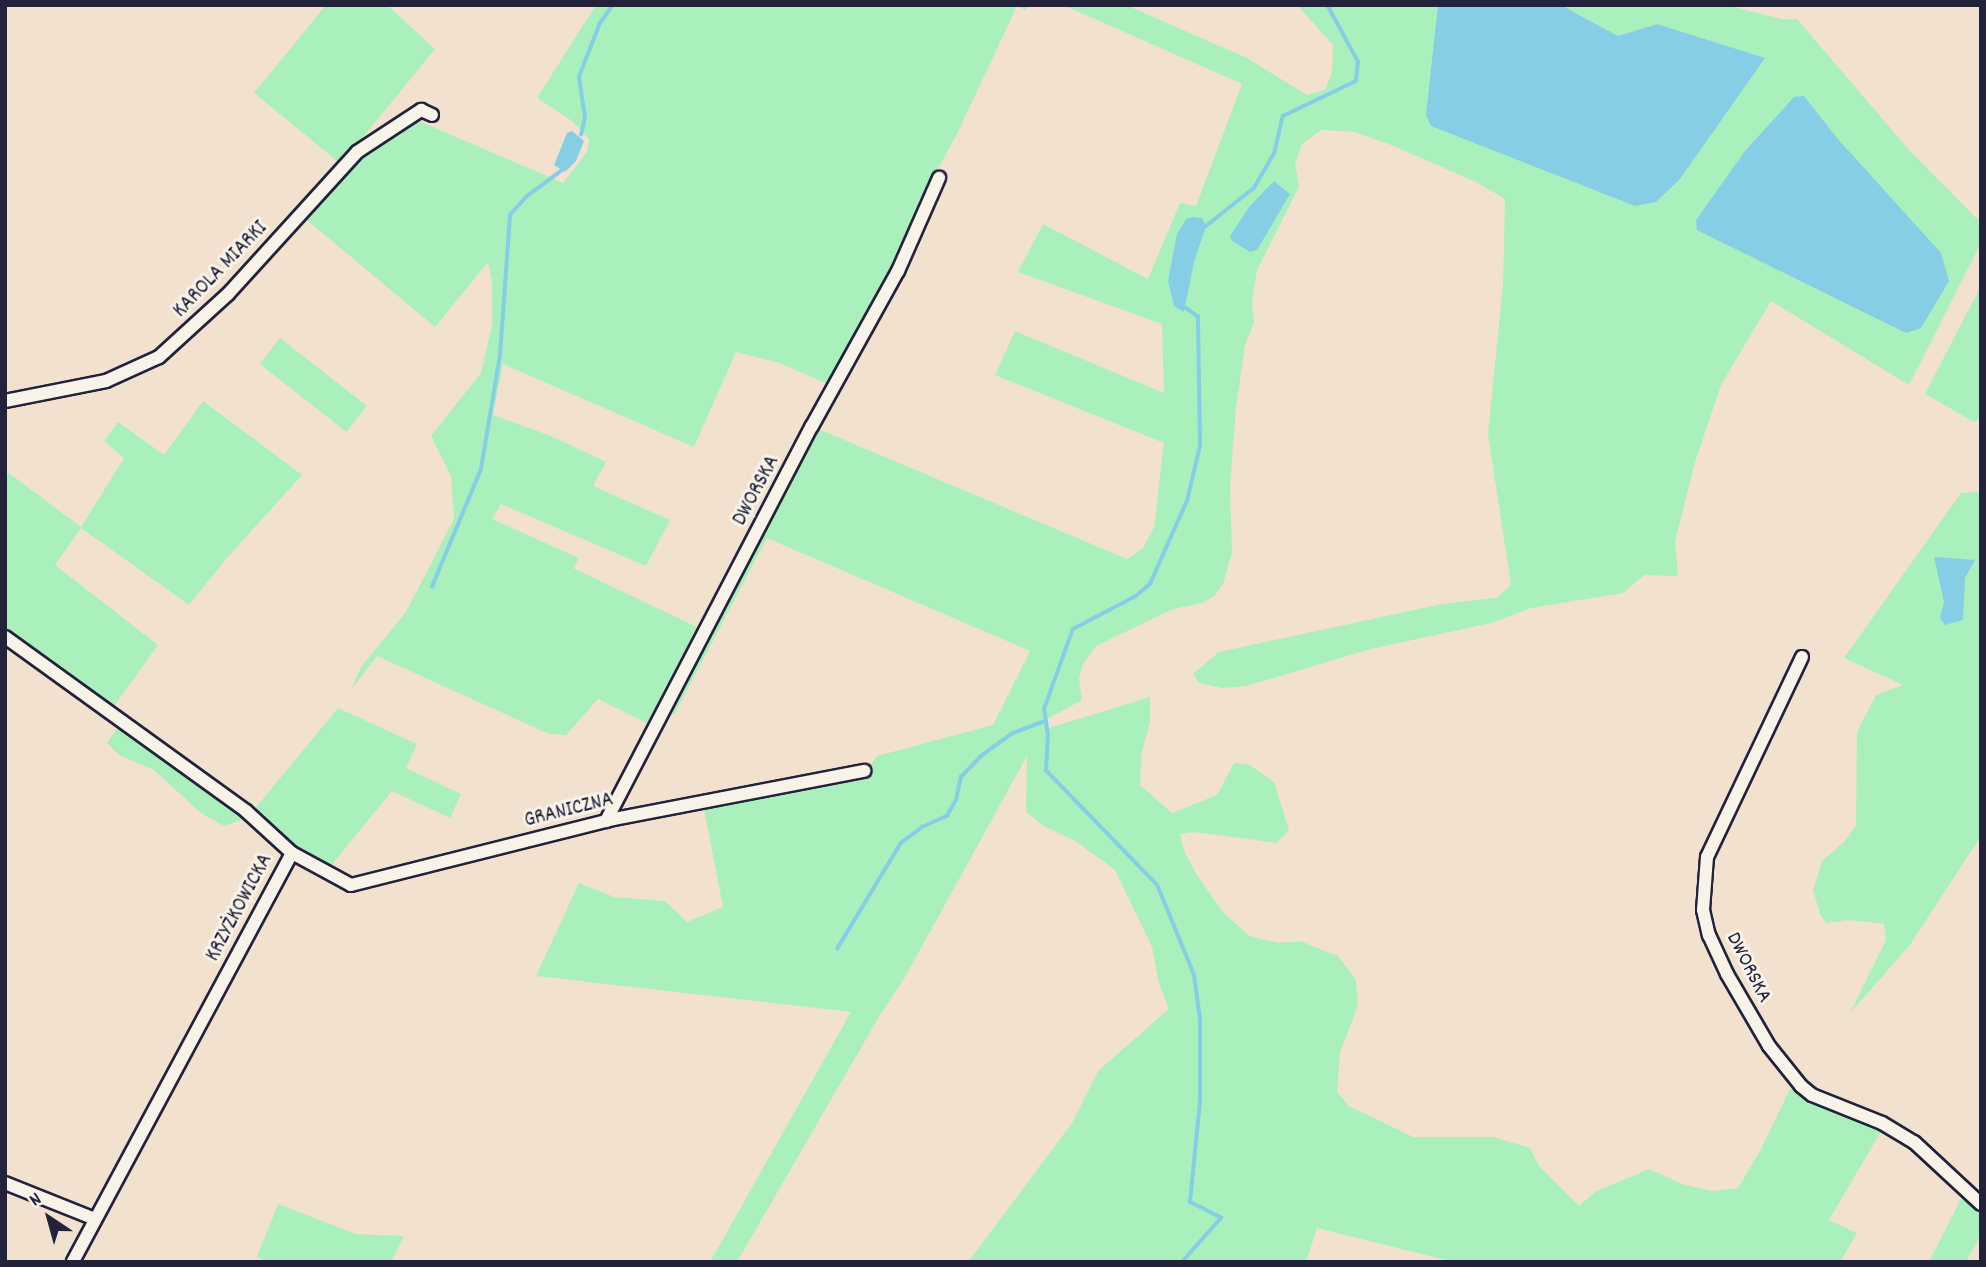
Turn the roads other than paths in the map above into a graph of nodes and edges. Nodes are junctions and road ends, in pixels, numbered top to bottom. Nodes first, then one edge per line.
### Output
1 (432, 115) dead end
2 (939, 178) dead end
3 (5, 401) edge
4 (5, 637) edge
5 (1802, 657) dead end
6 (864, 771) dead end
7 (606, 821) junction
8 (292, 853) junction
9 (5, 1183) edge
10 (1981, 1204) edge
11 (95, 1219) junction
12 (72, 1262) edge

1 - 3 street, KAROLA MIARKI
2 - 7 street, DWORSKA
4 - 8 street, KRZYŻKOWICKA
5 - 10 street, DWORSKA
6 - 7 street, GRANICZNA
7 - 8 street, GRANICZNA
8 - 11 street, KRZYŻKOWICKA
9 - 11 street
11 - 12 street, KRZYŻKOWICKA

